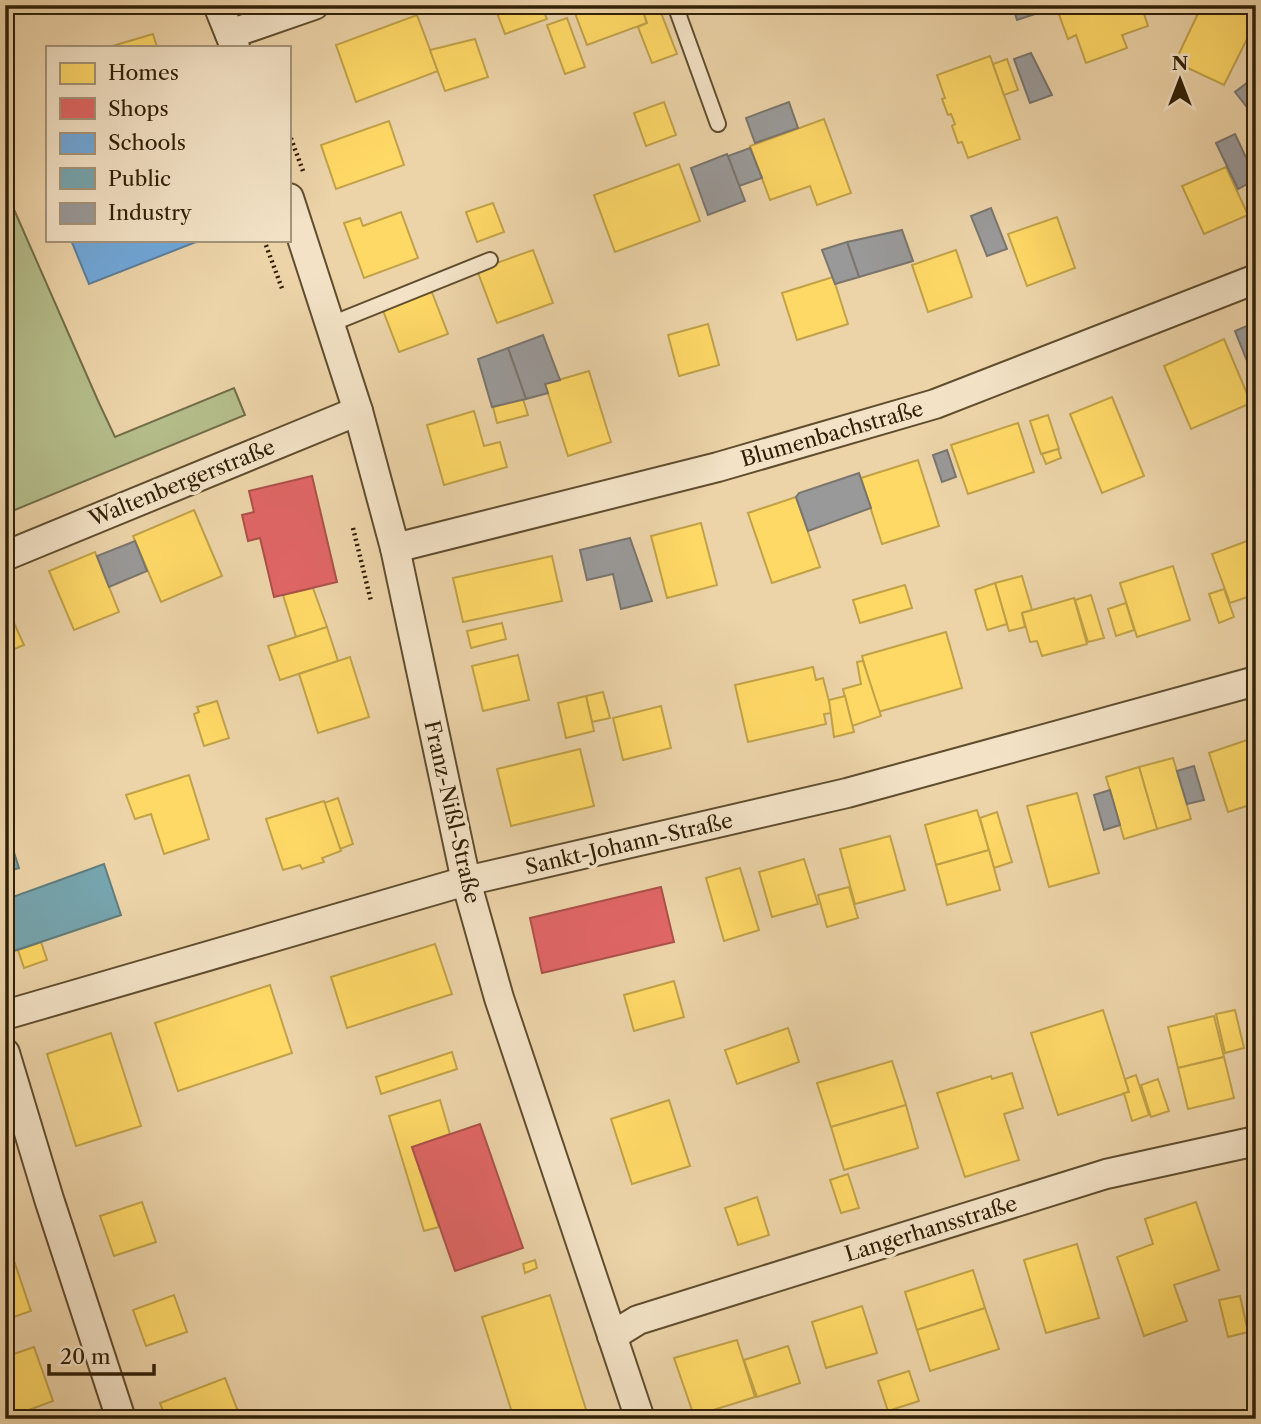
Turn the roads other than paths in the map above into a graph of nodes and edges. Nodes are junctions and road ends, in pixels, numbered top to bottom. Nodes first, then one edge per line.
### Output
1 (218, 5) edge
2 (314, 5) edge
3 (675, 5) edge
4 (232, 41) edge
5 (718, 124) dead end
6 (290, 201) edge
7 (490, 260) dead end
8 (1256, 279) edge
9 (331, 324) junction
10 (358, 411) junction
11 (395, 548) junction
12 (5, 556) edge
13 (1256, 681) edge
14 (466, 881) junction
15 (5, 1015) edge
16 (5, 1053) edge
17 (1256, 1141) edge
18 (612, 1336) junction
19 (121, 1419) edge
20 (640, 1419) edge

1 - 4 street
2 - 4 street
3 - 5 lane
6 - 9 street, Franz-Nißl-Straße
7 - 9 lane
8 - 11 street, Blumenbachstraße
9 - 10 street, Franz-Nißl-Straße
10 - 11 street, Franz-Nißl-Straße
10 - 12 street, Waltenbergerstraße
11 - 14 street, Franz-Nißl-Straße
13 - 14 street, Sankt-Johann-Straße
14 - 15 street, Sankt-Johann-Straße
14 - 18 street, Franz-Nißl-Straße
16 - 19 street
17 - 18 street, Langerhansstraße
18 - 20 street, Franz-Nißl-Straße

